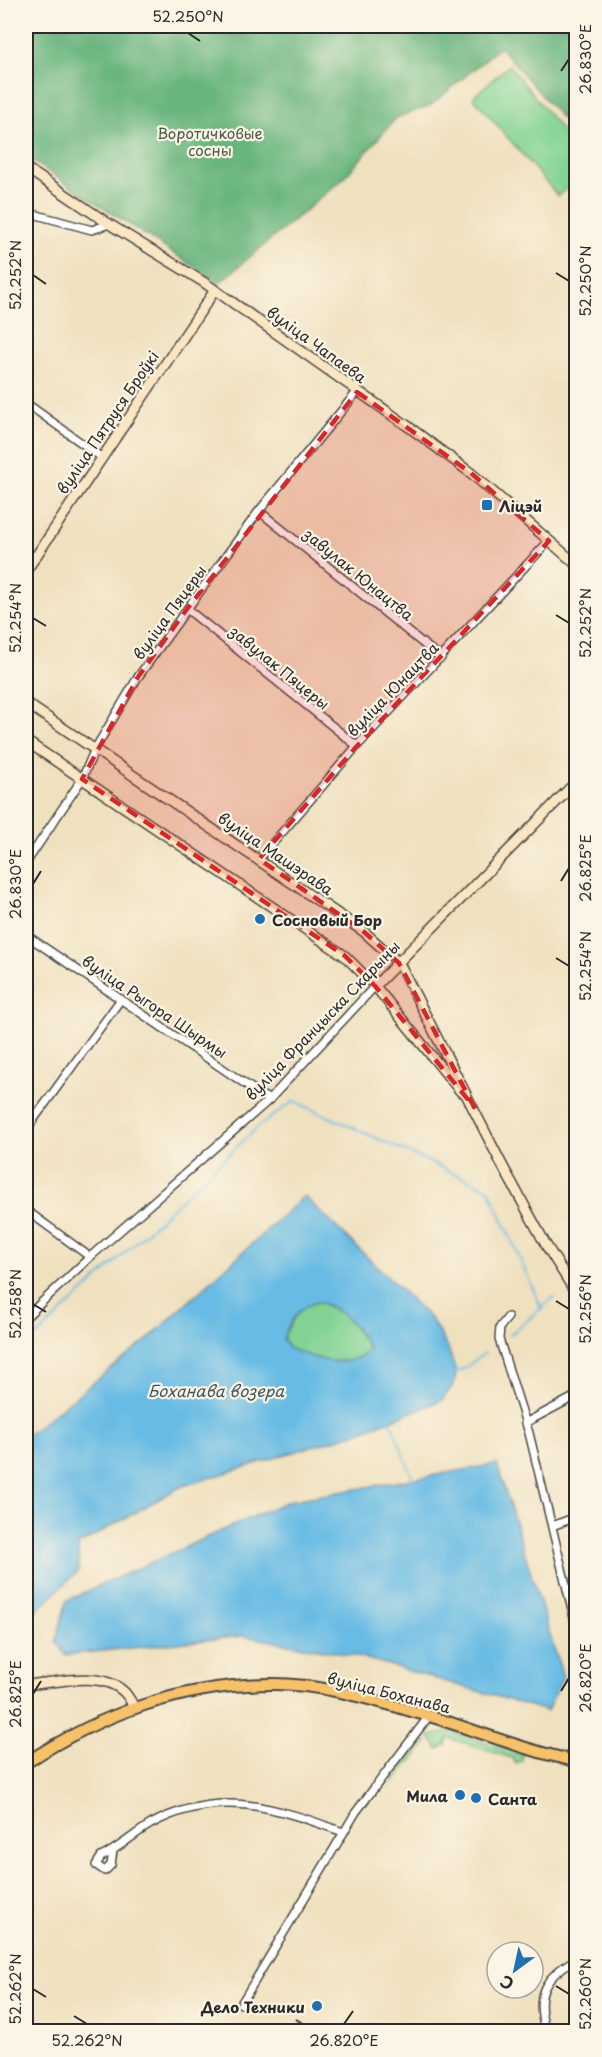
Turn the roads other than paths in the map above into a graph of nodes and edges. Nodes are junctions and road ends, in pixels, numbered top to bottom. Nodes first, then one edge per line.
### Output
1 (26, 168) edge
2 (26, 213) edge
3 (108, 224) junction
4 (215, 290) junction
5 (357, 392) junction
6 (26, 403) edge
7 (101, 457) junction
8 (259, 511) junction
9 (549, 541) junction
10 (26, 552) edge
11 (34, 558) junction
12 (576, 564) edge
13 (26, 571) edge
14 (187, 609) junction
15 (441, 658) junction
16 (26, 703) edge
17 (26, 741) edge
18 (357, 746) junction
19 (95, 749) junction
20 (82, 779) junction
21 (576, 782) edge
22 (259, 859) junction
23 (26, 863) edge
24 (26, 935) edge
25 (399, 963) junction
26 (375, 986) junction
27 (121, 999) junction
28 (269, 1100) junction
29 (474, 1107) junction
30 (26, 1130) edge
31 (26, 1210) edge
32 (90, 1257) junction
33 (576, 1293) edge
34 (26, 1317) edge
35 (508, 1317) dead end
36 (576, 1396) edge
37 (525, 1423) junction
38 (576, 1517) edge
39 (552, 1526) junction
40 (576, 1626) edge
41 (26, 1686) edge
42 (135, 1707) junction
43 (429, 1716) junction
44 (576, 1761) edge
45 (26, 1763) edge
46 (343, 1832) junction
47 (113, 1851) dead end
48 (576, 1959) edge
49 (241, 2004) dead end
50 (546, 2031) edge

1 - 3 street, вуліца Чапаева
2 - 3 street
3 - 4 street, вуліца Чапаева
4 - 5 street, вуліца Чапаева
4 - 7 street, вуліца Пятруся Броўкі
5 - 8 street, вуліца Пяцеры
5 - 9 street, вуліца Чапаева
6 - 7 street
7 - 11 street, вуліца Пятруся Броўкі
8 - 14 street, вуліца Пяцеры
8 - 15 street, завулак Юнацтва
9 - 12 street, вуліца Чапаева
9 - 15 street, вуліца Юнацтва
10 - 11 street
11 - 13 street, вуліца Пятруся Броўкі
14 - 18 street, завулак Пяцеры
14 - 19 street, вуліца Пяцеры
15 - 18 street, вуліца Юнацтва
16 - 19 street, вуліца Машэрава
17 - 20 street, вуліца Машэрава
18 - 22 street, вуліца Юнацтва
19 - 20 street, вуліца Пяцеры
19 - 22 street, вуліца Машэрава
20 - 23 street, вуліца Пяцеры
20 - 26 street, вуліца Машэрава
21 - 25 street, вуліца Францыска Скарыны
22 - 25 street, вуліца Машэрава
24 - 27 street, вуліца Рыгора Шырмы
25 - 26 street, вуліца Францыска Скарыны
25 - 29 street, вуліца Машэрава
26 - 28 street, вуліца Францыска Скарыны
26 - 29 street, вуліца Машэрава
27 - 28 street, вуліца Рыгора Шырмы
27 - 30 street
28 - 32 street, вуліца Францыска Скарыны
29 - 33 street, вуліца Машэрава
31 - 32 street
32 - 34 street, вуліца Францыска Скарыны
35 - 37 street
36 - 37 street
37 - 39 street
38 - 39 street
39 - 40 street
41 - 42 street
42 - 43 main road, вуліца Боханава
42 - 45 main road, вуліца Боханава
43 - 44 main road, вуліца Боханава
43 - 46 street
46 - 47 street
46 - 49 street
48 - 50 street

